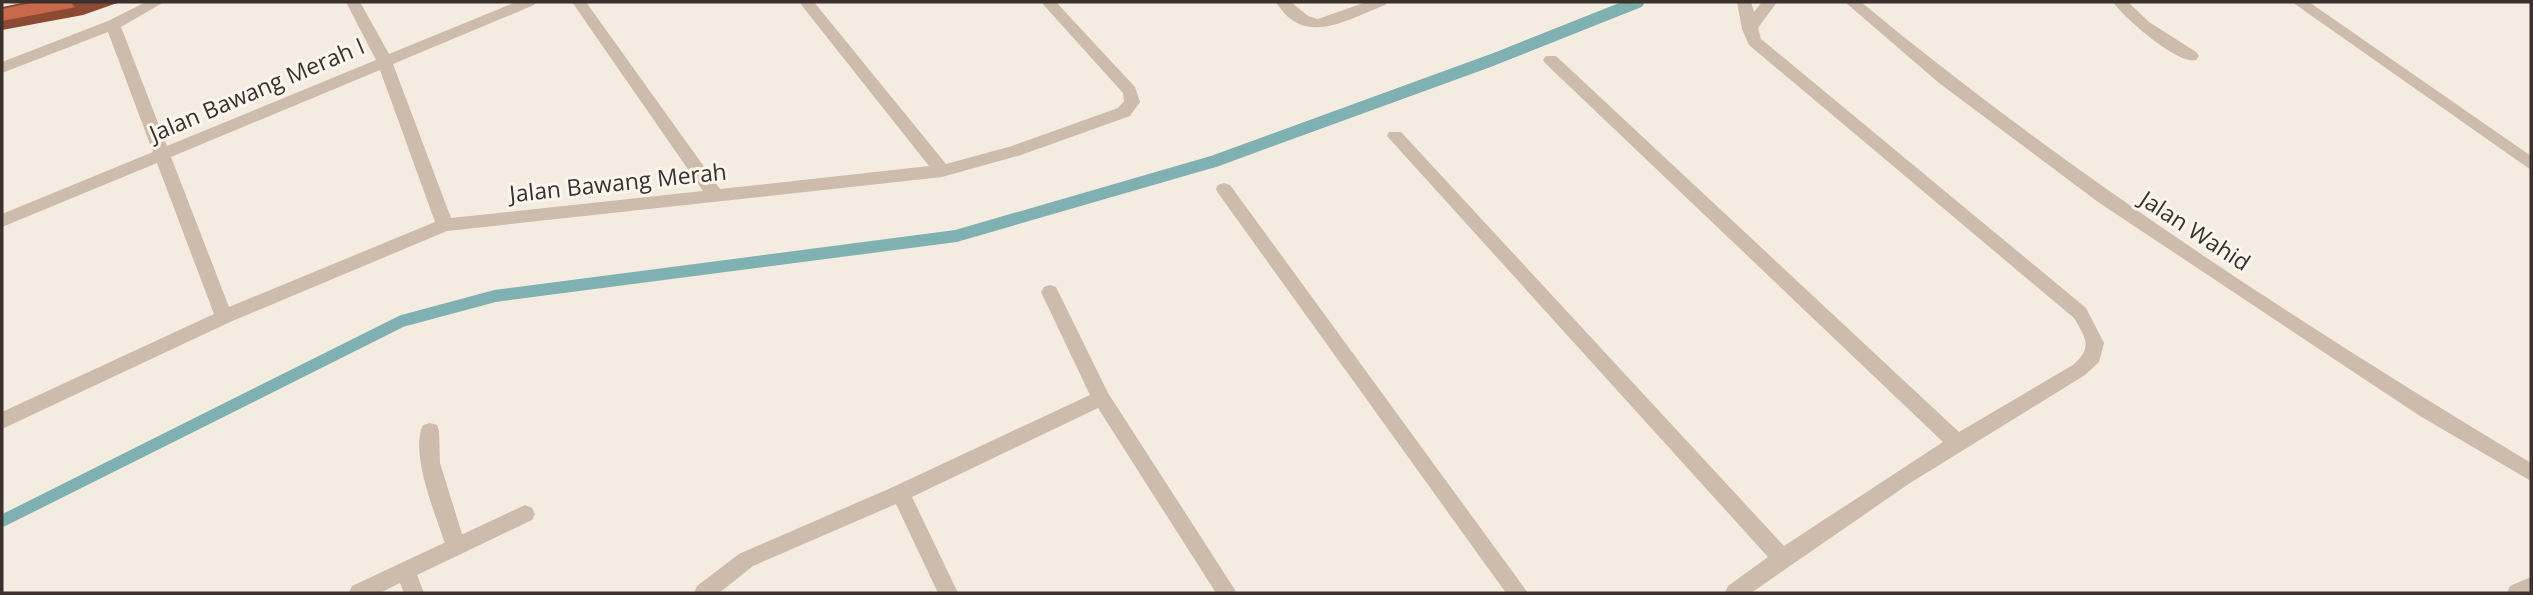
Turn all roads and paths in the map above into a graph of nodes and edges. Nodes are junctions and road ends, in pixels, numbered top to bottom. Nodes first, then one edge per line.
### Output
1 (157, 2) edge
2 (353, 2) edge
3 (529, 2) edge
4 (579, 2) edge
5 (806, 2) edge
6 (1048, 2) edge
7 (1283, 2) edge
8 (1380, 2) edge
9 (1744, 2) edge
10 (1770, 2) edge
11 (1852, 2) edge
12 (2120, 2) edge
13 (2299, 2) edge
14 (113, 25) junction
15 (1749, 29) junction
16 (2191, 56) dead end
17 (1551, 60) dead end
18 (385, 62) junction
19 (2, 68) edge
20 (1395, 136) dead end
21 (162, 155) junction
22 (2531, 164) edge
23 (942, 171) junction
24 (1224, 190) dead end
25 (715, 195) junction
26 (2, 221) edge
27 (445, 225) junction
28 (1050, 292) dead end
29 (224, 317) junction
30 (1101, 398) junction
31 (2, 421) edge
32 (430, 431) dead end
33 (1956, 442) junction
34 (2531, 473) edge
35 (900, 493) junction
36 (525, 514) dead end
37 (456, 547) junction
38 (1782, 558) junction
39 (405, 569) junction
40 (2531, 586) edge
41 (359, 593) edge
42 (414, 593) edge
43 (704, 593) edge
44 (948, 593) edge
45 (1227, 593) edge
46 (1518, 593) edge
47 (1735, 593) edge
48 (2516, 593) edge

1 - 14 street
2 - 18 street
3 - 18 street, Jalan Bawang Merah I
4 - 25 street
5 - 23 street
6 - 23 street, Jalan Bawang Merah
7 - 8 street
9 - 15 street
10 - 15 street
11 - 34 street, Jalan Wahid
12 - 16 street
13 - 22 street
14 - 19 street
14 - 21 street
15 - 33 street
17 - 33 street
18 - 21 street, Jalan Bawang Merah I
18 - 27 street
20 - 38 street
21 - 26 street, Jalan Bawang Merah I
21 - 29 street
23 - 25 street, Jalan Bawang Merah
24 - 46 street
25 - 27 street, Jalan Bawang Merah
27 - 29 street, Jalan Bawang Merah
28 - 30 street
29 - 31 street, Jalan Bawang Merah
30 - 35 street
30 - 45 street
32 - 37 street
33 - 38 street
35 - 43 street
35 - 44 street
36 - 37 street
37 - 39 street
38 - 47 street
39 - 41 street
39 - 42 street
40 - 48 street

